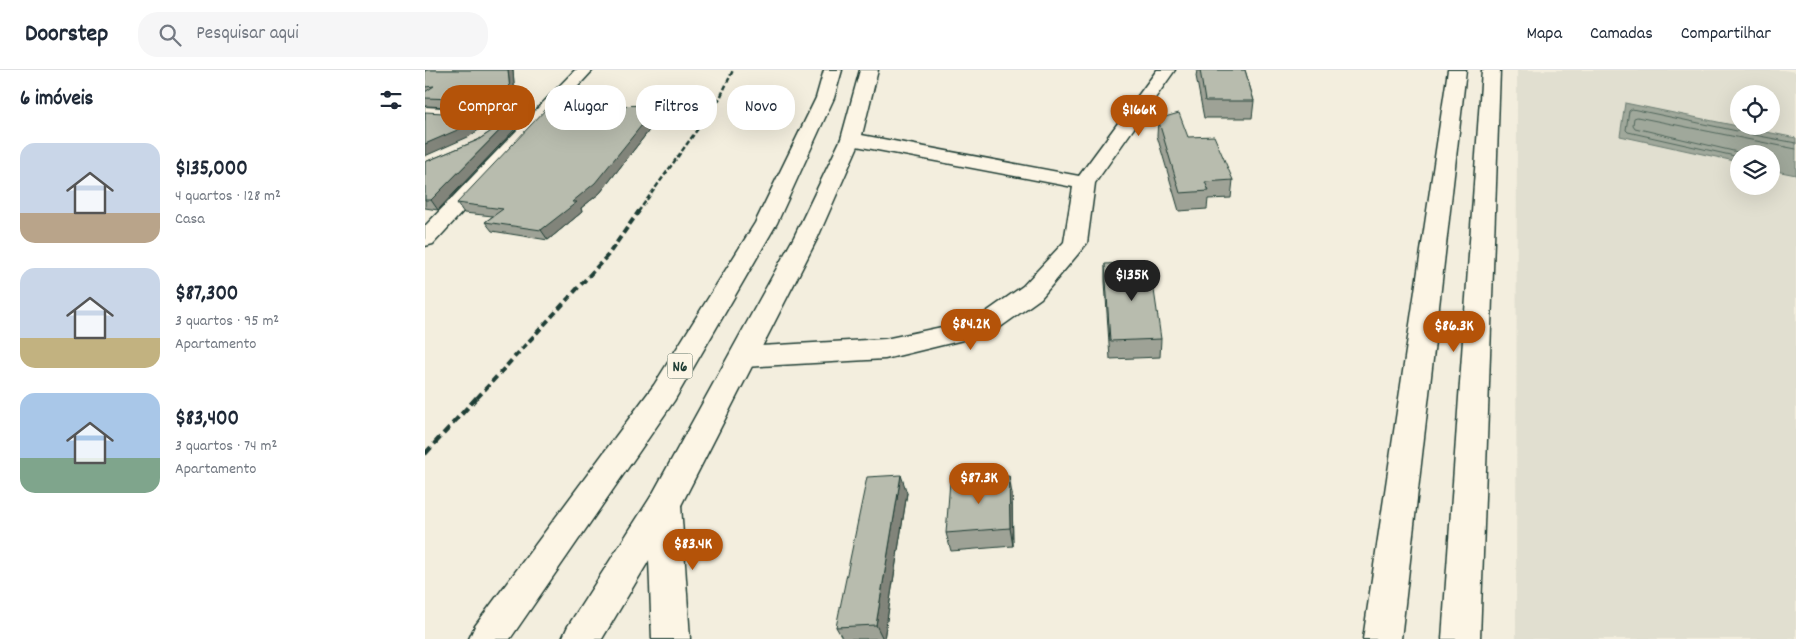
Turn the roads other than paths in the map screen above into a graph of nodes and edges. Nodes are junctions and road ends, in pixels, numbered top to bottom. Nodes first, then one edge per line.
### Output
1 (584, 70) edge
2 (833, 70) edge
3 (869, 70) edge
4 (1166, 70) edge
5 (1457, 70) edge
6 (1491, 70) edge
7 (425, 113) edge
8 (440, 114) edge
9 (535, 119) edge
10 (539, 119) junction
11 (495, 130) edge
12 (491, 133) edge
13 (851, 139) junction
14 (1084, 183) junction
15 (425, 239) edge
16 (744, 358) junction
17 (664, 505) junction
18 (488, 639) edge
19 (581, 639) edge
20 (671, 639) edge
21 (1381, 639) edge
22 (1461, 639) edge

1 - 10 main road
2 - 18 main road, N6
3 - 13 main road
4 - 14 main road
5 - 21 main road
6 - 22 main road
7 - 8 main road
9 - 10 main road
10 - 15 main road
11 - 12 main road
13 - 14 main road
13 - 16 main road
14 - 16 main road
16 - 17 main road
17 - 19 main road
17 - 20 main road

